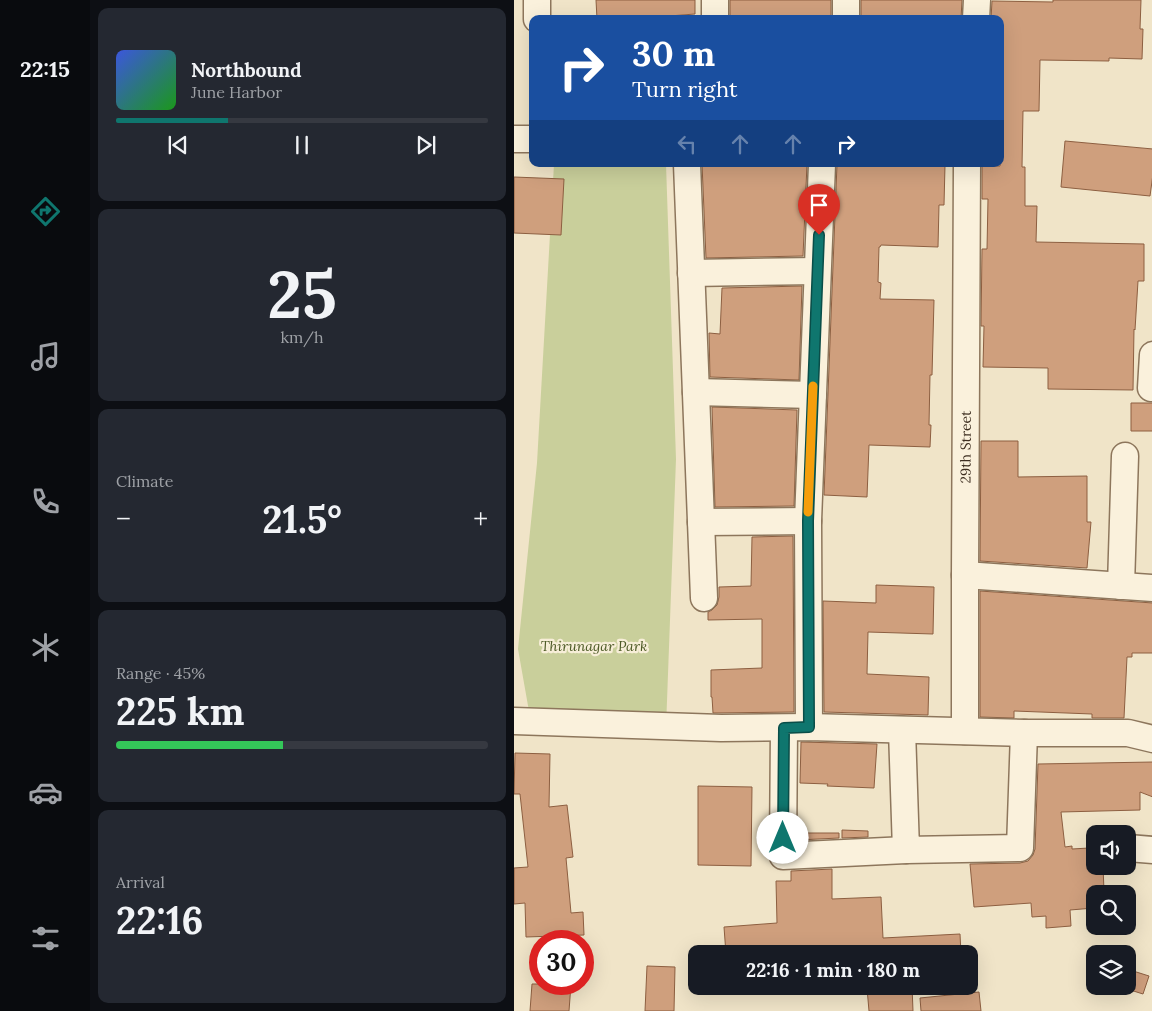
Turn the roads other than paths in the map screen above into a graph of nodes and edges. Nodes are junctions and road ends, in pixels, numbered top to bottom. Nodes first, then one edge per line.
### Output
1 (537, 0) edge
2 (715, 0) edge
3 (846, 0) edge
4 (977, 0) edge
5 (537, 15) edge
6 (715, 15) edge
7 (846, 15) edge
8 (976, 15) edge
9 (514, 139) edge
10 (529, 140) edge
11 (686, 167) edge
12 (822, 167) edge
13 (967, 167) edge
14 (817, 271) junction
15 (691, 273) junction
16 (1152, 355) edge
17 (1151, 388) dead end
18 (696, 392) junction
19 (813, 395) junction
20 (1125, 456) dead end
21 (808, 521) junction
22 (701, 522) junction
23 (965, 575) junction
24 (1121, 586) junction
25 (1152, 588) edge
26 (704, 598) dead end
27 (514, 721) edge
28 (796, 727) junction
29 (902, 730) junction
30 (965, 731) junction
31 (1024, 733) junction
32 (1152, 739) edge
33 (1136, 849) edge
34 (906, 850) junction
35 (1152, 850) edge

1 - 5 street
2 - 6 street
3 - 7 street
4 - 8 street
9 - 10 street
11 - 15 street
12 - 14 street
13 - 23 street, 29th Street
14 - 15 street
14 - 19 street
15 - 18 street
16 - 17 street
18 - 19 street
18 - 22 street
19 - 21 street
20 - 24 street
21 - 22 street
21 - 28 street
22 - 26 street
23 - 24 street
23 - 30 street, 29th Street
24 - 25 street
27 - 28 street
28 - 29 street
28 - 34 street
29 - 30 street
29 - 34 street
30 - 31 street
31 - 32 street
31 - 34 street
33 - 35 street

